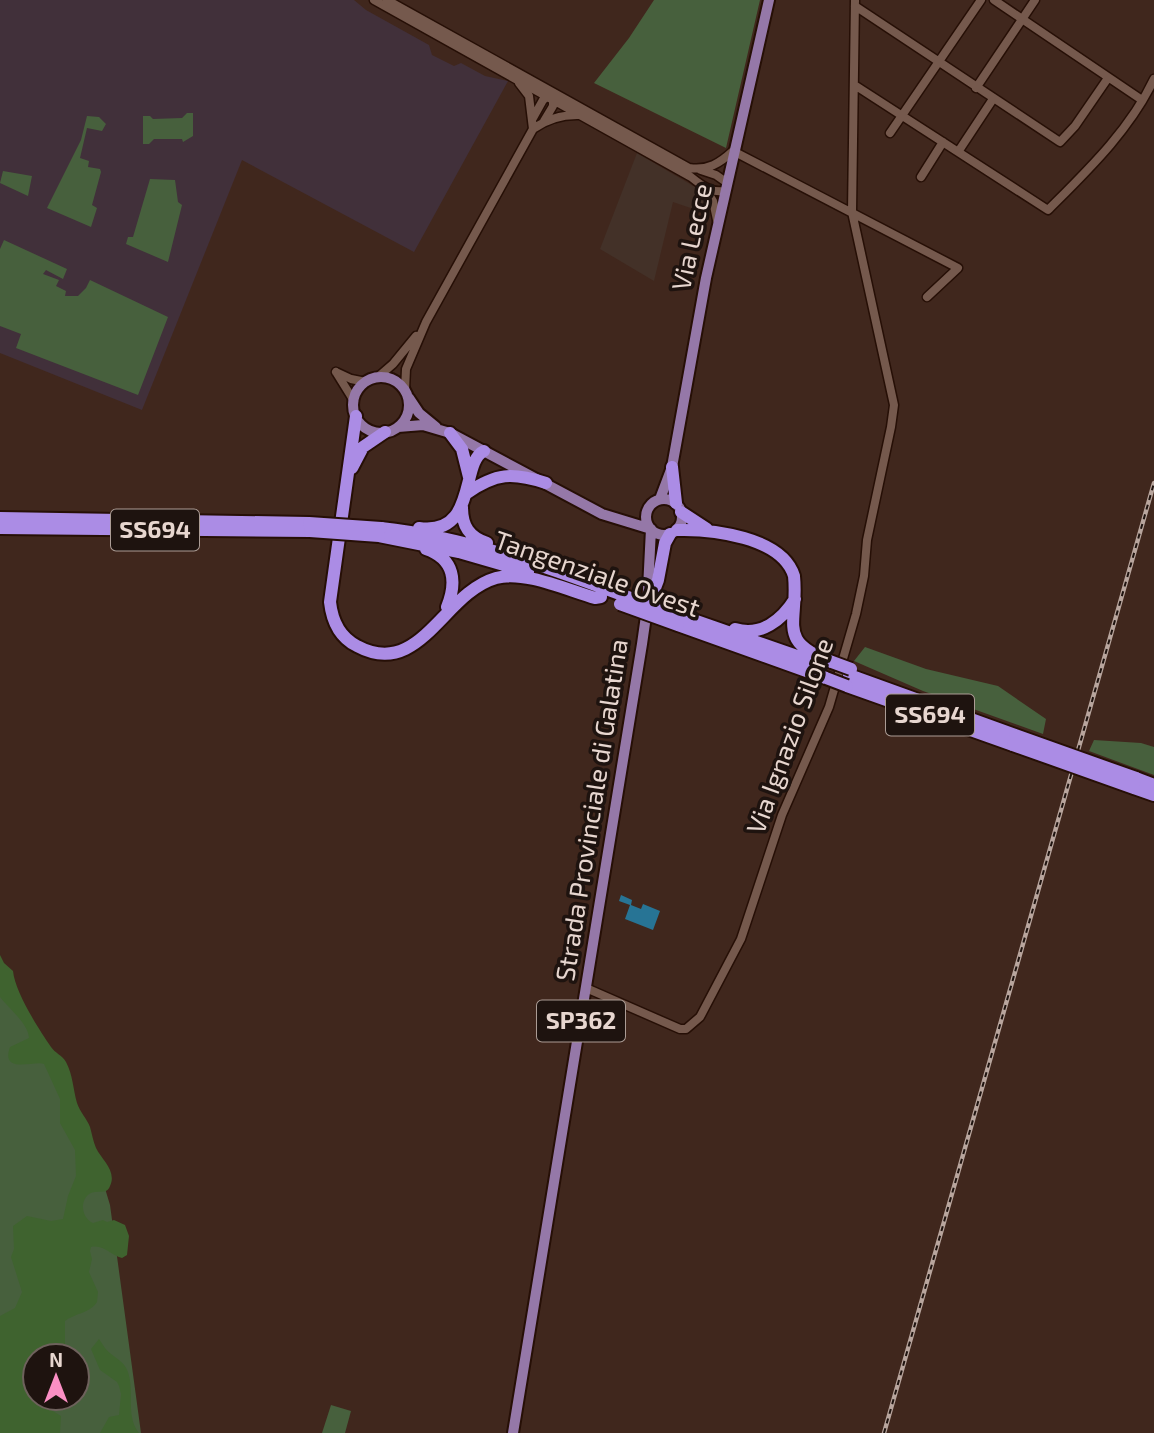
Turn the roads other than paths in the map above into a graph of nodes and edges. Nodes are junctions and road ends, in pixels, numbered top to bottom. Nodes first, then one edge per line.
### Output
1 (373, 0) edge
2 (387, 0) edge
3 (769, 0) edge
4 (981, 0) edge
5 (994, 0) edge
6 (1035, 0) edge
7 (855, 3) edge
8 (1021, 19) junction
9 (938, 62) junction
10 (1108, 78) junction
11 (1154, 79) edge
12 (517, 80) junction
13 (856, 86) junction
14 (976, 88) junction
15 (550, 97) junction
16 (993, 99) junction
17 (1142, 100) junction
18 (579, 115) junction
19 (902, 116) junction
20 (533, 119) junction
21 (544, 121) junction
22 (533, 129) junction
23 (890, 132) dead end
24 (943, 142) junction
25 (733, 151) junction
26 (958, 152) junction
27 (699, 170) junction
28 (921, 177) dead end
29 (725, 186) junction
30 (705, 188) junction
31 (852, 212) junction
32 (718, 223) junction
33 (927, 297) dead end
34 (426, 322) junction
35 (378, 377) junction
36 (366, 382) junction
37 (406, 393) junction
38 (354, 401) junction
39 (356, 416) junction
40 (398, 427) junction
41 (444, 431) junction
42 (385, 432) junction
43 (484, 451) junction
44 (672, 467) junction
45 (348, 478) junction
46 (546, 483) junction
47 (468, 486) junction
48 (660, 499) junction
49 (462, 508) junction
50 (679, 508) junction
51 (647, 511) junction
52 (602, 514) junction
53 (0, 518) edge
54 (310, 527) junction
55 (0, 528) edge
56 (651, 530) junction
57 (674, 532) junction
58 (713, 532) junction
59 (382, 534) junction
60 (650, 553) junction
61 (659, 571) junction
62 (588, 582) junction
63 (601, 597) junction
64 (621, 599) junction
65 (795, 599) junction
66 (648, 609) junction
67 (445, 613) junction
68 (681, 619) junction
69 (830, 669) junction
70 (849, 676) junction
71 (1014, 740) junction
72 (1135, 783) junction
73 (1154, 785) edge
74 (1154, 795) edge
75 (586, 988) junction
76 (513, 1433) edge

1 - 12 street
2 - 15 street
3 - 25 main road, Via Lecce
4 - 9 street
5 - 8 street
6 - 8 street
7 - 9 street
7 - 13 street
8 - 10 street
8 - 14 street
9 - 14 street
9 - 19 street
10 - 16 street
10 - 17 street
11 - 17 street
12 - 15 street
12 - 20 street
13 - 19 street
13 - 31 street
14 - 16 street
15 - 18 street
15 - 20 street
15 - 21 street
15 - 27 street
16 - 26 street
17 - 26 street
18 - 21 street
18 - 30 street
19 - 23 street
19 - 24 street
20 - 22 street
21 - 22 street
22 - 34 street
24 - 26 street
24 - 28 street
25 - 27 street
25 - 29 main road, Via Lecce
25 - 31 street
27 - 29 street
29 - 30 street
29 - 32 main road, Via Lecce
30 - 32 street
31 - 33 street
31 - 75 street, Via Ignazio Silone
32 - 44 main road, Via Lecce
34 - 35 street
34 - 37 street
35 - 36 main road
35 - 37 main road
36 - 38 main road
36 - 38 street
37 - 40 main road
37 - 41 main road
38 - 39 main road
39 - 42 main road
39 - 45 highway
40 - 41 main road
40 - 42 main road
41 - 43 main road
41 - 47 highway
42 - 45 highway
43 - 46 main road
43 - 47 highway
44 - 48 main road, Via Lecce
44 - 50 highway
45 - 67 highway
46 - 47 highway
46 - 52 main road
47 - 49 highway
48 - 50 main road
48 - 51 main road
49 - 59 highway
49 - 62 highway
50 - 57 main road
50 - 58 highway
51 - 52 main road
51 - 56 main road
52 - 56 main road
53 - 54 highway, Tangenziale Ovest / SS694
54 - 55 highway, Tangenziale Ovest / SS694
54 - 59 highway, Tangenziale Ovest / SS694, bridge
56 - 57 main road
56 - 60 main road, Strada Provinciale di Galatina
57 - 58 highway
57 - 61 highway
58 - 65 highway
59 - 62 highway, Tangenziale Ovest / SS694
59 - 63 highway, Tangenziale Ovest / SS694
59 - 67 highway
60 - 61 street
60 - 66 main road, Strada Provinciale di Galatina
61 - 66 highway
62 - 64 highway, Tangenziale Ovest / SS694
63 - 64 highway, Tangenziale Ovest / SS694
63 - 67 highway
64 - 68 highway, Tangenziale Ovest / SS694, bridge
65 - 68 highway
65 - 69 highway
66 - 75 main road, Strada Provinciale di Galatina / SP362
68 - 69 highway, Tangenziale Ovest / SS694
69 - 70 highway, bridge
70 - 71 highway, SS694
70 - 71 highway, SS694
71 - 72 highway, SS694, bridge
72 - 73 highway, SS694
72 - 74 highway, SS694
75 - 76 main road, Strada Provinciale di Galatina / SP362

